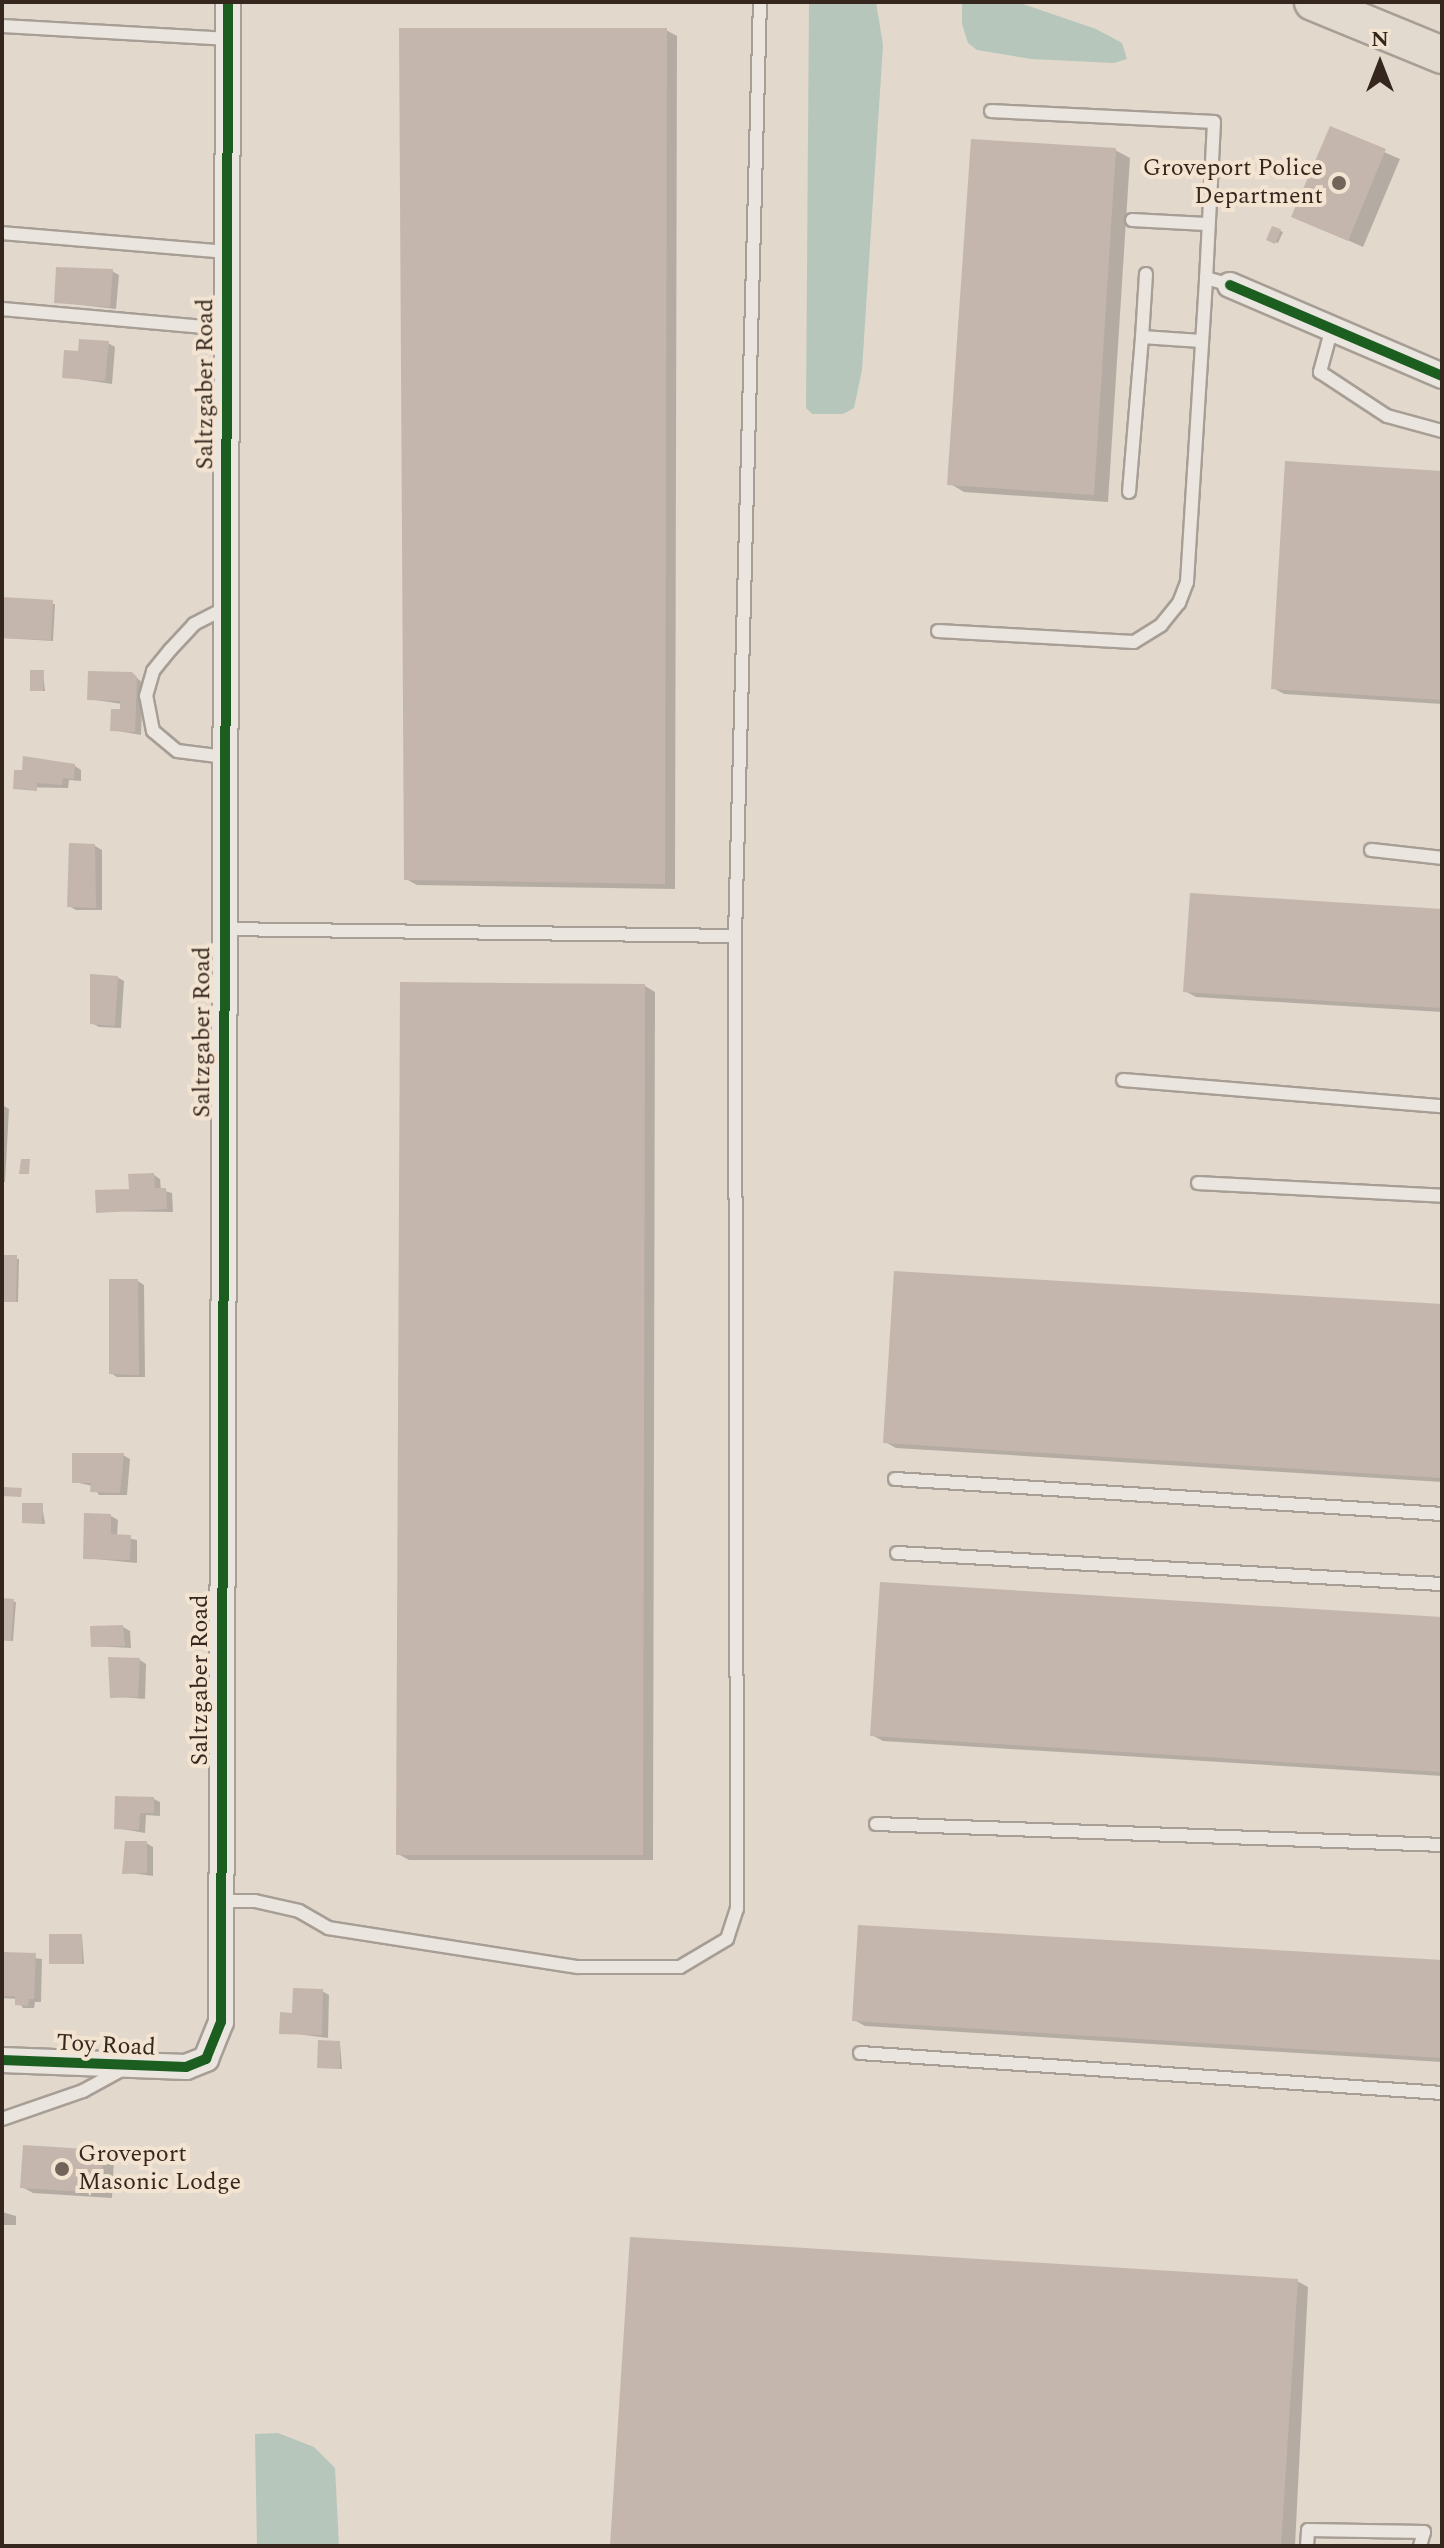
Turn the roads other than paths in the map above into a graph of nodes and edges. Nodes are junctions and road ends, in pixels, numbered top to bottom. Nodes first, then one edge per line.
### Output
1 (228, 2) edge
2 (760, 2) edge
3 (1313, 2) edge
4 (2, 26) edge
5 (228, 39) junction
6 (1442, 55) edge
7 (991, 111) dead end
8 (1132, 220) dead end
9 (1206, 224) junction
10 (2, 233) edge
11 (227, 252) junction
12 (1146, 274) dead end
13 (1206, 278) junction
14 (1230, 285) joint
15 (2, 309) edge
16 (1332, 328) junction
17 (226, 329) junction
18 (1142, 337) junction
19 (1201, 341) junction
20 (1442, 376) edge
21 (1442, 431) edge
22 (1129, 492) dead end
23 (225, 608) junction
24 (938, 631) dead end
25 (225, 757) junction
26 (1371, 850) dead end
27 (1442, 858) edge
28 (224, 929) junction
29 (735, 936) junction
30 (1123, 1080) dead end
31 (1442, 1106) edge
32 (1198, 1183) dead end
33 (1442, 1196) edge
34 (895, 1479) dead end
35 (1442, 1514) edge
36 (897, 1553) dead end
37 (1442, 1584) edge
38 (876, 1824) dead end
39 (1442, 1845) edge
40 (222, 1901) junction
41 (860, 2053) dead end
42 (206, 2059) joint
43 (2, 2060) edge
44 (125, 2068) junction
45 (1442, 2093) edge
46 (2, 2119) edge
47 (1307, 2546) edge
48 (1420, 2546) edge

1 - 5 street, Saltzgaber Road
2 - 29 lane
3 - 6 main road
4 - 5 lane
5 - 11 street, Saltzgaber Road
7 - 9 lane
8 - 9 lane
9 - 13 lane
10 - 11 lane
11 - 17 street, Saltzgaber Road
12 - 18 lane
13 - 14 lane
13 - 19 lane
14 - 16 street
15 - 17 lane
16 - 20 street
16 - 21 lane
17 - 23 street, Saltzgaber Road
18 - 19 lane
18 - 22 lane
19 - 24 lane
23 - 25 street, Saltzgaber Road
23 - 25 lane
25 - 28 street, Saltzgaber Road
26 - 27 lane
28 - 29 lane
28 - 40 street, Saltzgaber Road
29 - 40 lane
30 - 31 lane
32 - 33 lane
34 - 35 lane
36 - 37 lane
38 - 39 lane
40 - 42 street, Saltzgaber Road
41 - 45 lane
42 - 44 street, Toy Road
43 - 44 street, Toy Road
44 - 46 lane
47 - 48 lane

